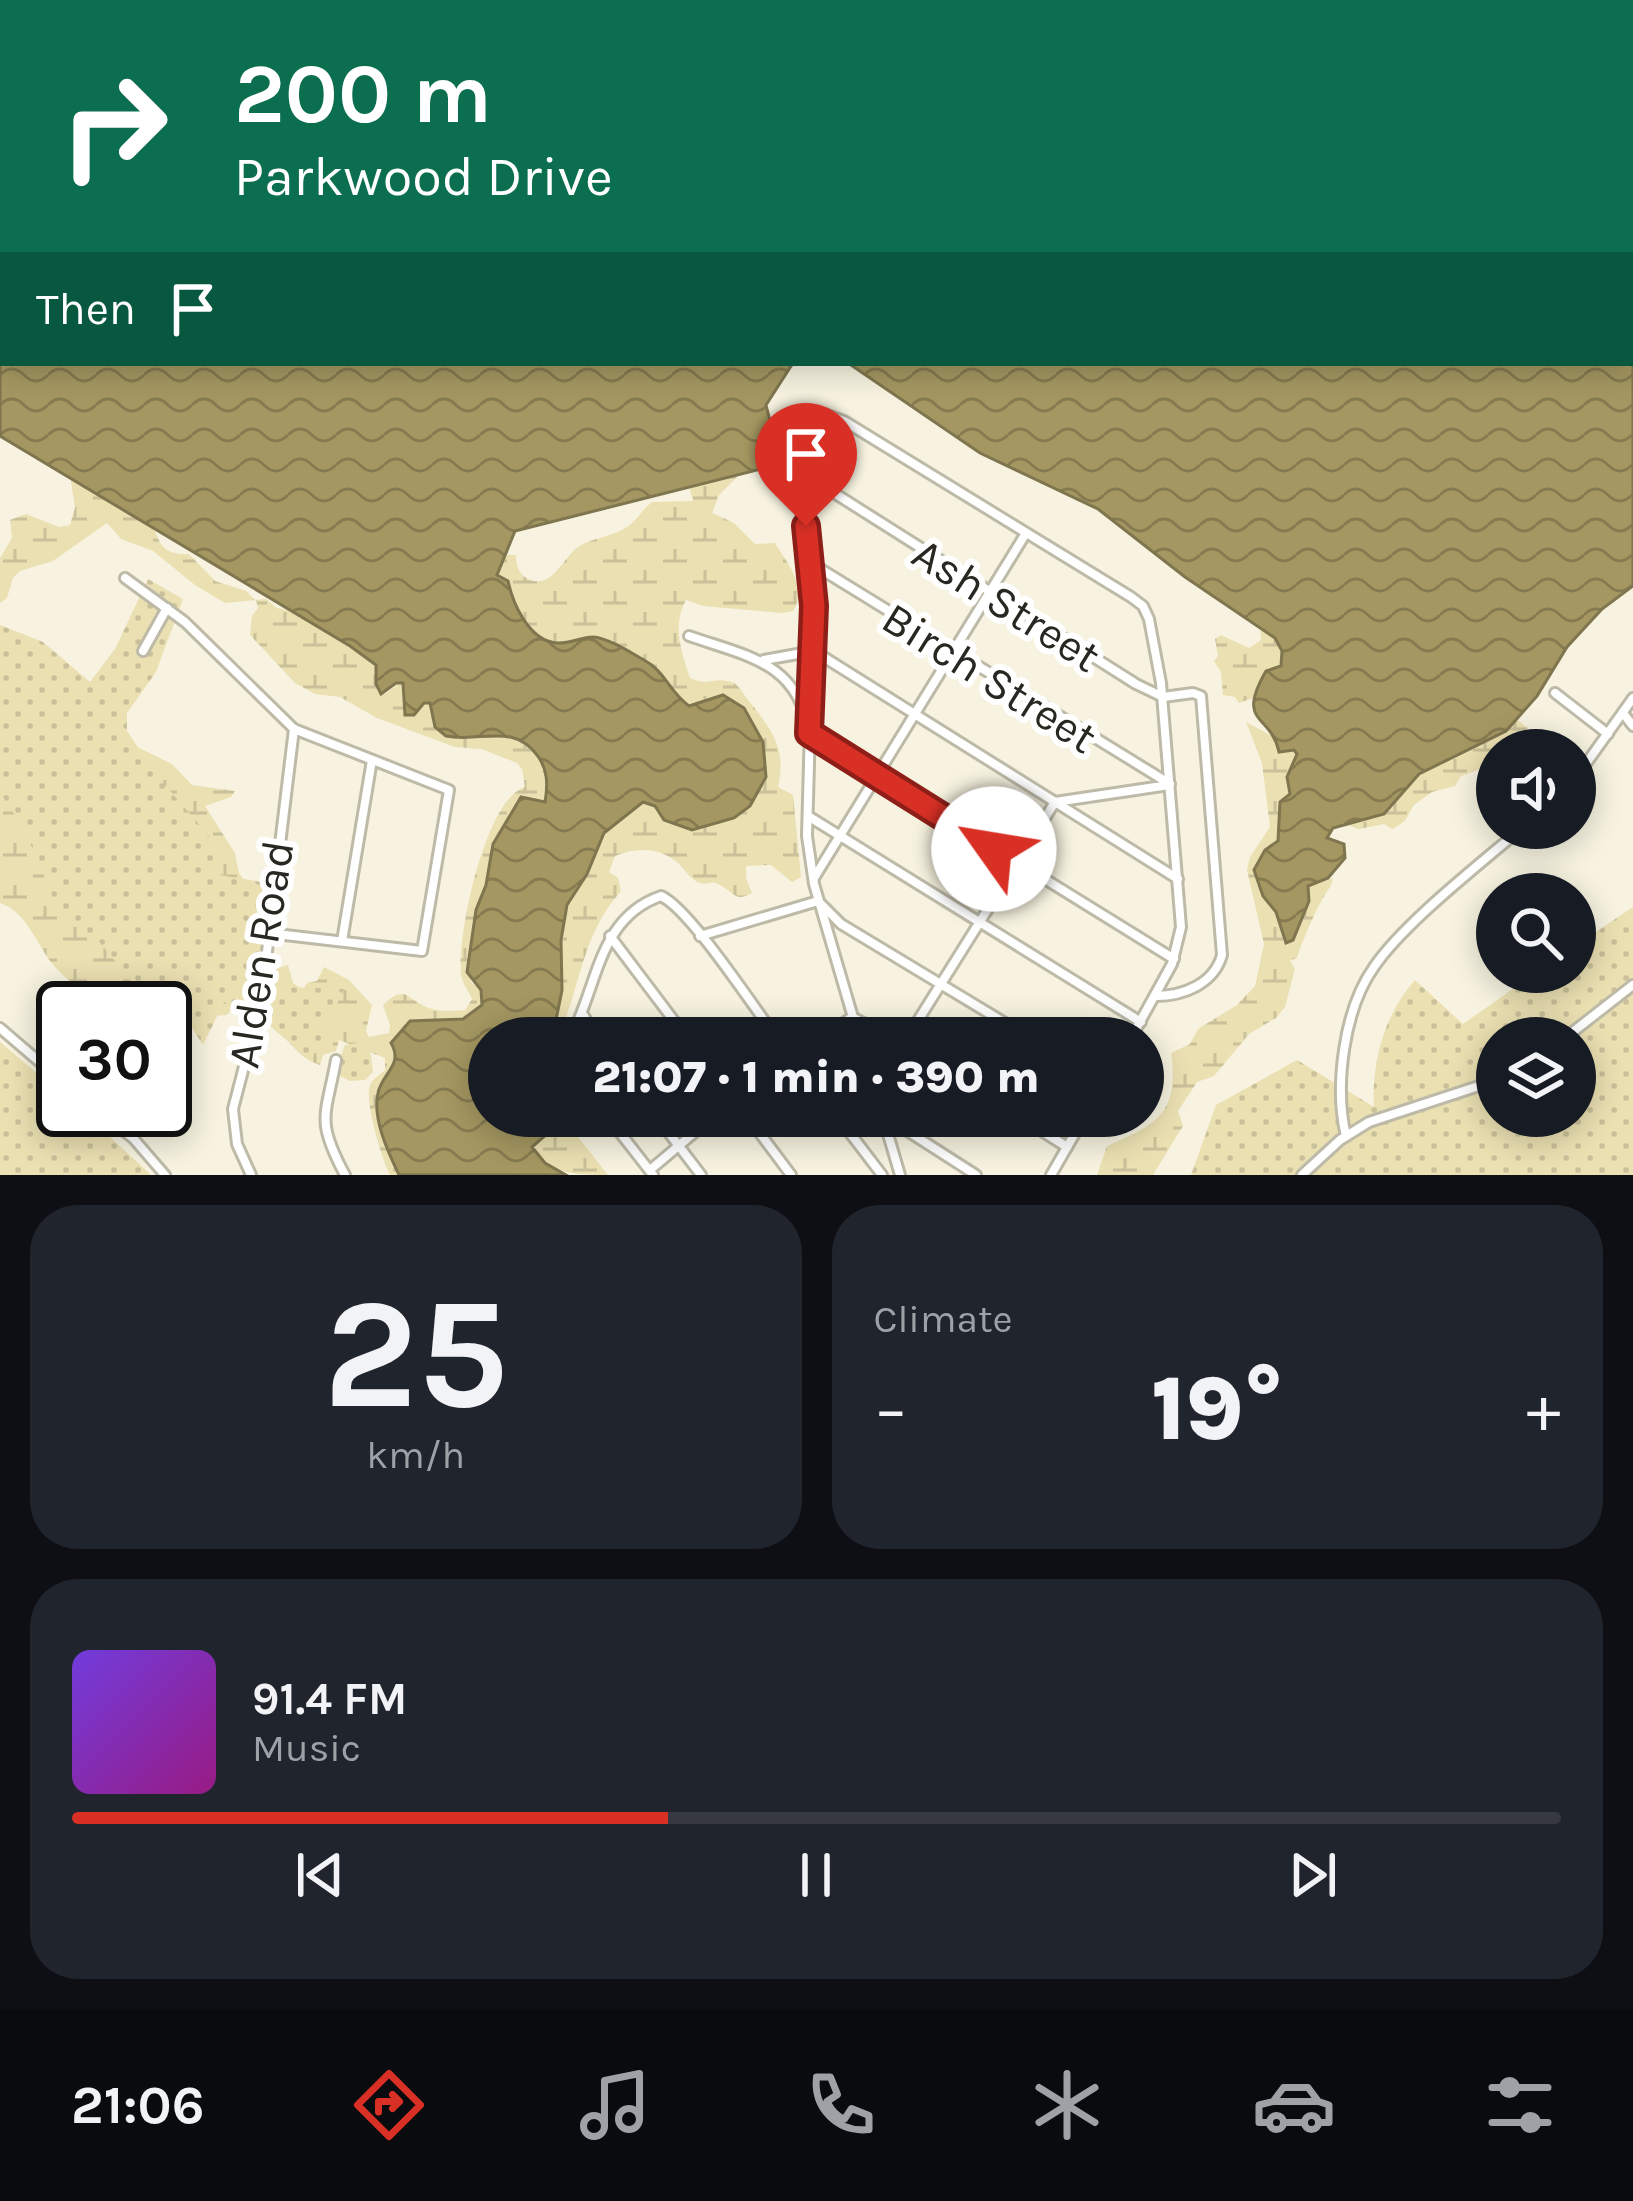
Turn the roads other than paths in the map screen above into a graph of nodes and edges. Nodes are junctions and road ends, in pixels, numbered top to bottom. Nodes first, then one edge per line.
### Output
1 (793, 466) junction
2 (1026, 533) junction
3 (813, 564) junction
4 (125, 578) dead end
5 (989, 593) junction
6 (167, 608) junction
7 (689, 636) dead end
8 (142, 651) dead end
9 (814, 651) junction
10 (954, 653) junction
11 (762, 660) junction
12 (1555, 693) dead end
13 (1163, 697) junction
14 (1633, 698) edge
15 (1623, 712) junction
16 (915, 714) junction
17 (1633, 726) edge
18 (294, 729) junction
19 (809, 733) junction
20 (1608, 734) junction
21 (1596, 750) edge
22 (372, 760) junction
23 (876, 775) junction
24 (1170, 784) junction
25 (1055, 802) junction
26 (806, 815) junction
27 (838, 836) junction
28 (1499, 849) edge
29 (1017, 863) junction
30 (1178, 879) junction
31 (813, 880) junction
32 (818, 901) junction
33 (978, 925) junction
34 (268, 933) junction
35 (700, 936) junction
36 (610, 937) junction
37 (342, 941) junction
38 (1174, 959) junction
39 (942, 984) junction
40 (1633, 985) edge
41 (1156, 996) junction
42 (583, 1015) edge
43 (671, 1017) edge
44 (761, 1017) edge
45 (853, 1017) edge
46 (921, 1017) edge
47 (996, 1017) edge
48 (1133, 1017) edge
49 (1144, 1017) edge
50 (1592, 1017) edge
51 (0, 1028) edge
52 (36, 1059) edge
53 (336, 1060) dead end
54 (1476, 1087) edge
55 (1346, 1136) junction
56 (132, 1137) edge
57 (624, 1137) edge
58 (673, 1137) edge
59 (688, 1137) edge
60 (762, 1137) edge
61 (853, 1137) edge
62 (889, 1137) edge
63 (916, 1137) edge
64 (1050, 1137) edge
65 (1073, 1137) edge
66 (679, 1144) junction
67 (1067, 1148) junction
68 (652, 1173) edge
69 (166, 1175) edge
70 (251, 1175) edge
71 (345, 1175) edge
72 (700, 1175) edge
73 (791, 1175) edge
74 (882, 1175) edge
75 (900, 1175) edge
76 (976, 1175) edge
77 (1051, 1175) edge
78 (1301, 1175) edge

1 - 2 street
1 - 3 street
1 - 5 street, Ash Street
2 - 5 street
2 - 13 street
3 - 9 street
3 - 10 street, Birch Street
4 - 6 street
5 - 10 street
5 - 13 street, Ash Street
6 - 8 street
6 - 18 street
7 - 11 street
9 - 11 street
9 - 16 street
9 - 19 street
10 - 16 street
10 - 24 street, Birch Street
11 - 19 street
12 - 20 street
13 - 24 street
13 - 41 street, Ash Street
14 - 15 street
15 - 17 street
15 - 20 street
16 - 23 street
16 - 25 street
18 - 22 street
18 - 34 street, Alden Road
19 - 23 street
19 - 26 street
20 - 21 street
22 - 37 street
22 - 37 street
23 - 27 street
23 - 29 street
24 - 25 street
24 - 30 street
25 - 29 street
25 - 30 street
26 - 27 street
26 - 31 street
27 - 31 street
27 - 33 street
28 - 55 street
29 - 33 street
29 - 38 street
30 - 38 street
31 - 32 street
32 - 35 street
32 - 39 street
32 - 45 street
33 - 39 street
33 - 48 street
34 - 37 street
34 - 70 street, Alden Road
35 - 36 street
35 - 44 street
36 - 42 street
36 - 43 street
38 - 41 street
39 - 46 street
39 - 47 street
40 - 50 street
41 - 49 street
51 - 52 street
53 - 71 street
54 - 55 street
55 - 78 street
56 - 69 street
57 - 68 street
58 - 66 street
59 - 66 street
60 - 73 street
61 - 74 street
62 - 75 street
63 - 76 street
64 - 67 street
65 - 67 street
66 - 68 street
66 - 72 street
67 - 77 street

